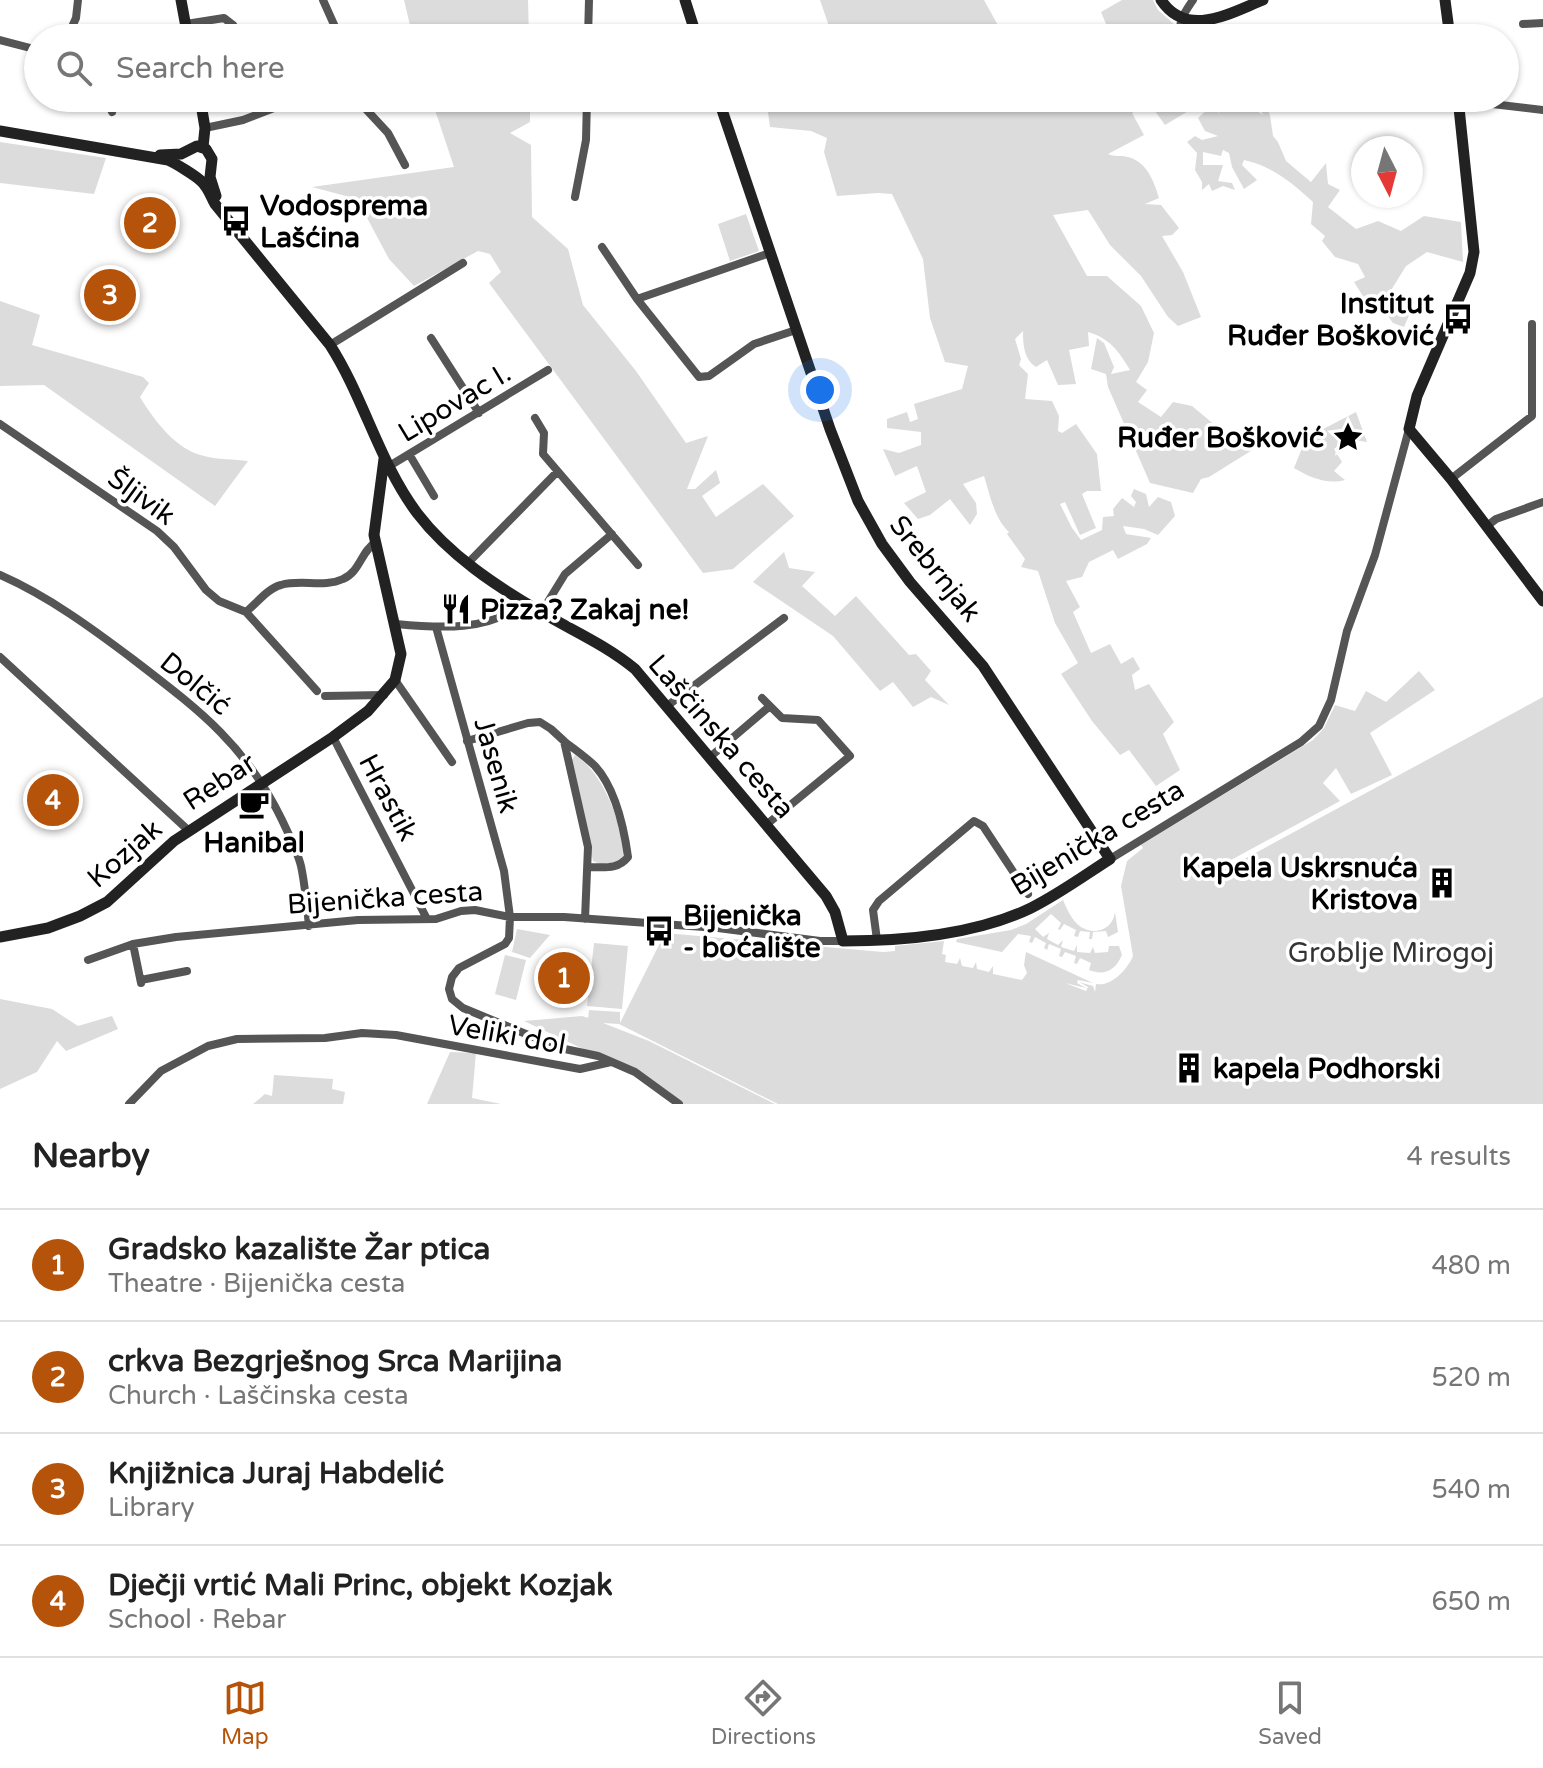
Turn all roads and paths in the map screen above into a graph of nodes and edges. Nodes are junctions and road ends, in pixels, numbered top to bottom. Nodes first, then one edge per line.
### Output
1 (78, 0) edge
2 (181, 0) edge
3 (323, 0) edge
4 (589, 0) edge
5 (685, 0) edge
6 (1161, 0) edge
7 (1193, 0) edge
8 (1263, 0) edge
9 (1445, 0) edge
10 (1182, 18) junction
11 (1543, 23) edge
12 (73, 24) edge
13 (186, 24) joint
14 (232, 24) edge
15 (334, 24) edge
16 (588, 24) edge
17 (693, 24) edge
18 (1182, 24) edge
19 (1448, 24) edge
20 (1523, 24) dead end
21 (0, 40) edge
22 (24, 46) edge
23 (1519, 107) edge
24 (1543, 110) edge
25 (202, 112) edge
26 (264, 112) edge
27 (369, 112) edge
28 (587, 112) edge
29 (723, 112) edge
30 (1459, 112) edge
31 (205, 128) junction
32 (0, 131) edge
33 (203, 147) junction
34 (186, 152) junction
35 (144, 155) junction
36 (405, 165) dead end
37 (183, 168) junction
38 (211, 169) junction
39 (195, 177) junction
40 (575, 197) dead end
41 (221, 211) junction
42 (602, 247) dead end
43 (770, 253) junction
44 (463, 263) dead end
45 (637, 299) junction
46 (1532, 324) dead end
47 (796, 330) junction
48 (431, 338) dead end
49 (330, 345) junction
50 (548, 370) dead end
51 (479, 413) junction
52 (535, 418) dead end
53 (0, 424) edge
54 (1409, 429) junction
55 (409, 454) junction
56 (385, 465) junction
57 (557, 472) junction
58 (1451, 479) junction
59 (400, 488) junction
60 (379, 491) junction
61 (434, 496) dead end
62 (1543, 502) edge
63 (1487, 526) junction
64 (612, 534) junction
65 (376, 542) junction
66 (468, 563) junction
67 (638, 565) dead end
68 (0, 575) edge
69 (1543, 601) edge
70 (524, 602) junction
71 (246, 612) junction
72 (541, 613) junction
73 (784, 618) dead end
74 (396, 624) junction
75 (436, 627) junction
76 (0, 657) edge
77 (395, 680) junction
78 (385, 695) junction
79 (762, 698) dead end
80 (667, 706) junction
81 (770, 706) junction
82 (333, 737) junction
83 (467, 741) junction
84 (564, 741) junction
85 (710, 757) junction
86 (452, 762) dead end
87 (262, 781) junction
88 (766, 825) junction
89 (188, 830) junction
90 (1110, 859) junction
91 (588, 867) junction
92 (1028, 894) dead end
93 (510, 917) junction
94 (427, 919) junction
95 (585, 919) junction
96 (309, 926) junction
97 (0, 937) edge
98 (877, 940) junction
99 (843, 941) junction
100 (133, 944) junction
101 (88, 960) dead end
102 (187, 971) dead end
103 (611, 1062) junction
104 (129, 1104) edge
105 (679, 1104) edge

1 - 12 street
2 - 13 main road
3 - 15 street
4 - 16 street
5 - 17 main road
6 - 10 main road
7 - 10 street
8 - 10 main road
9 - 19 main road
10 - 18 street
11 - 20 street
13 - 14 street
21 - 22 street
23 - 24 street
25 - 31 main road
26 - 31 street
27 - 36 street
28 - 40 street
29 - 43 main road, Srebrnjak
30 - 54 main road, Bijenička cesta
31 - 33 main road
32 - 35 main road
33 - 34 main road
33 - 38 main road
34 - 35 main road
34 - 37 main road
35 - 37 main road
37 - 39 main road
38 - 39 main road
38 - 41 main road, Laščinska cesta
39 - 41 main road, Laščinska cesta
41 - 49 main road, Laščinska cesta
42 - 45 street
43 - 45 street
43 - 47 main road, Srebrnjak
44 - 49 street
45 - 47 street
46 - 58 street
47 - 90 main road, Srebrnjak
48 - 51 street
49 - 56 main road, Laščinska cesta
50 - 51 street, Lipovac I.
51 - 55 street, Lipovac I.
52 - 57 street
53 - 71 street, Šljivik
54 - 58 main road
54 - 90 street, Bijenička cesta
55 - 56 street, Lipovac I.
55 - 61 street
56 - 59 main road, Laščinska cesta
56 - 60 main road
57 - 64 street
57 - 66 street
58 - 63 main road
59 - 60 main road
59 - 66 main road, Laščinska cesta
60 - 65 main road
62 - 63 street
63 - 69 main road
64 - 67 street
64 - 72 street
65 - 71 street
65 - 74 main road
66 - 70 main road, Laščinska cesta
68 - 87 street, Dolčić
70 - 72 main road, Laščinska cesta
70 - 75 street
71 - 78 street, Šljivik
72 - 80 main road, Laščinska cesta
73 - 80 street
74 - 75 street
74 - 77 main road, Rebar
75 - 83 street, Jasenik
76 - 89 street, Rebar
77 - 78 main road, Rebar
77 - 86 street
78 - 82 main road, Rebar
79 - 81 street
80 - 85 main road, Laščinska cesta
81 - 85 street
81 - 88 street
82 - 87 main road, Rebar
82 - 94 street, Hrastik
83 - 84 street
83 - 93 street, Jasenik
84 - 91 street
84 - 91 street
85 - 88 main road, Laščinska cesta
87 - 89 main road, Rebar
87 - 96 street, Dolčić
88 - 99 main road, Laščinska cesta
89 - 97 main road, Kozjak
90 - 98 main road, Bijenička cesta
91 - 95 street
92 - 98 street
93 - 94 street, Bijenička cesta
93 - 95 street, Bijenička cesta
93 - 103 street, Veliki dol
94 - 96 street, Bijenička cesta
95 - 99 street, Bijenička cesta
96 - 100 street, Bijenička cesta
98 - 99 main road, Bijenička cesta
100 - 101 street, Bijenička cesta
100 - 102 street
103 - 104 street, Veliki dol
103 - 105 street

